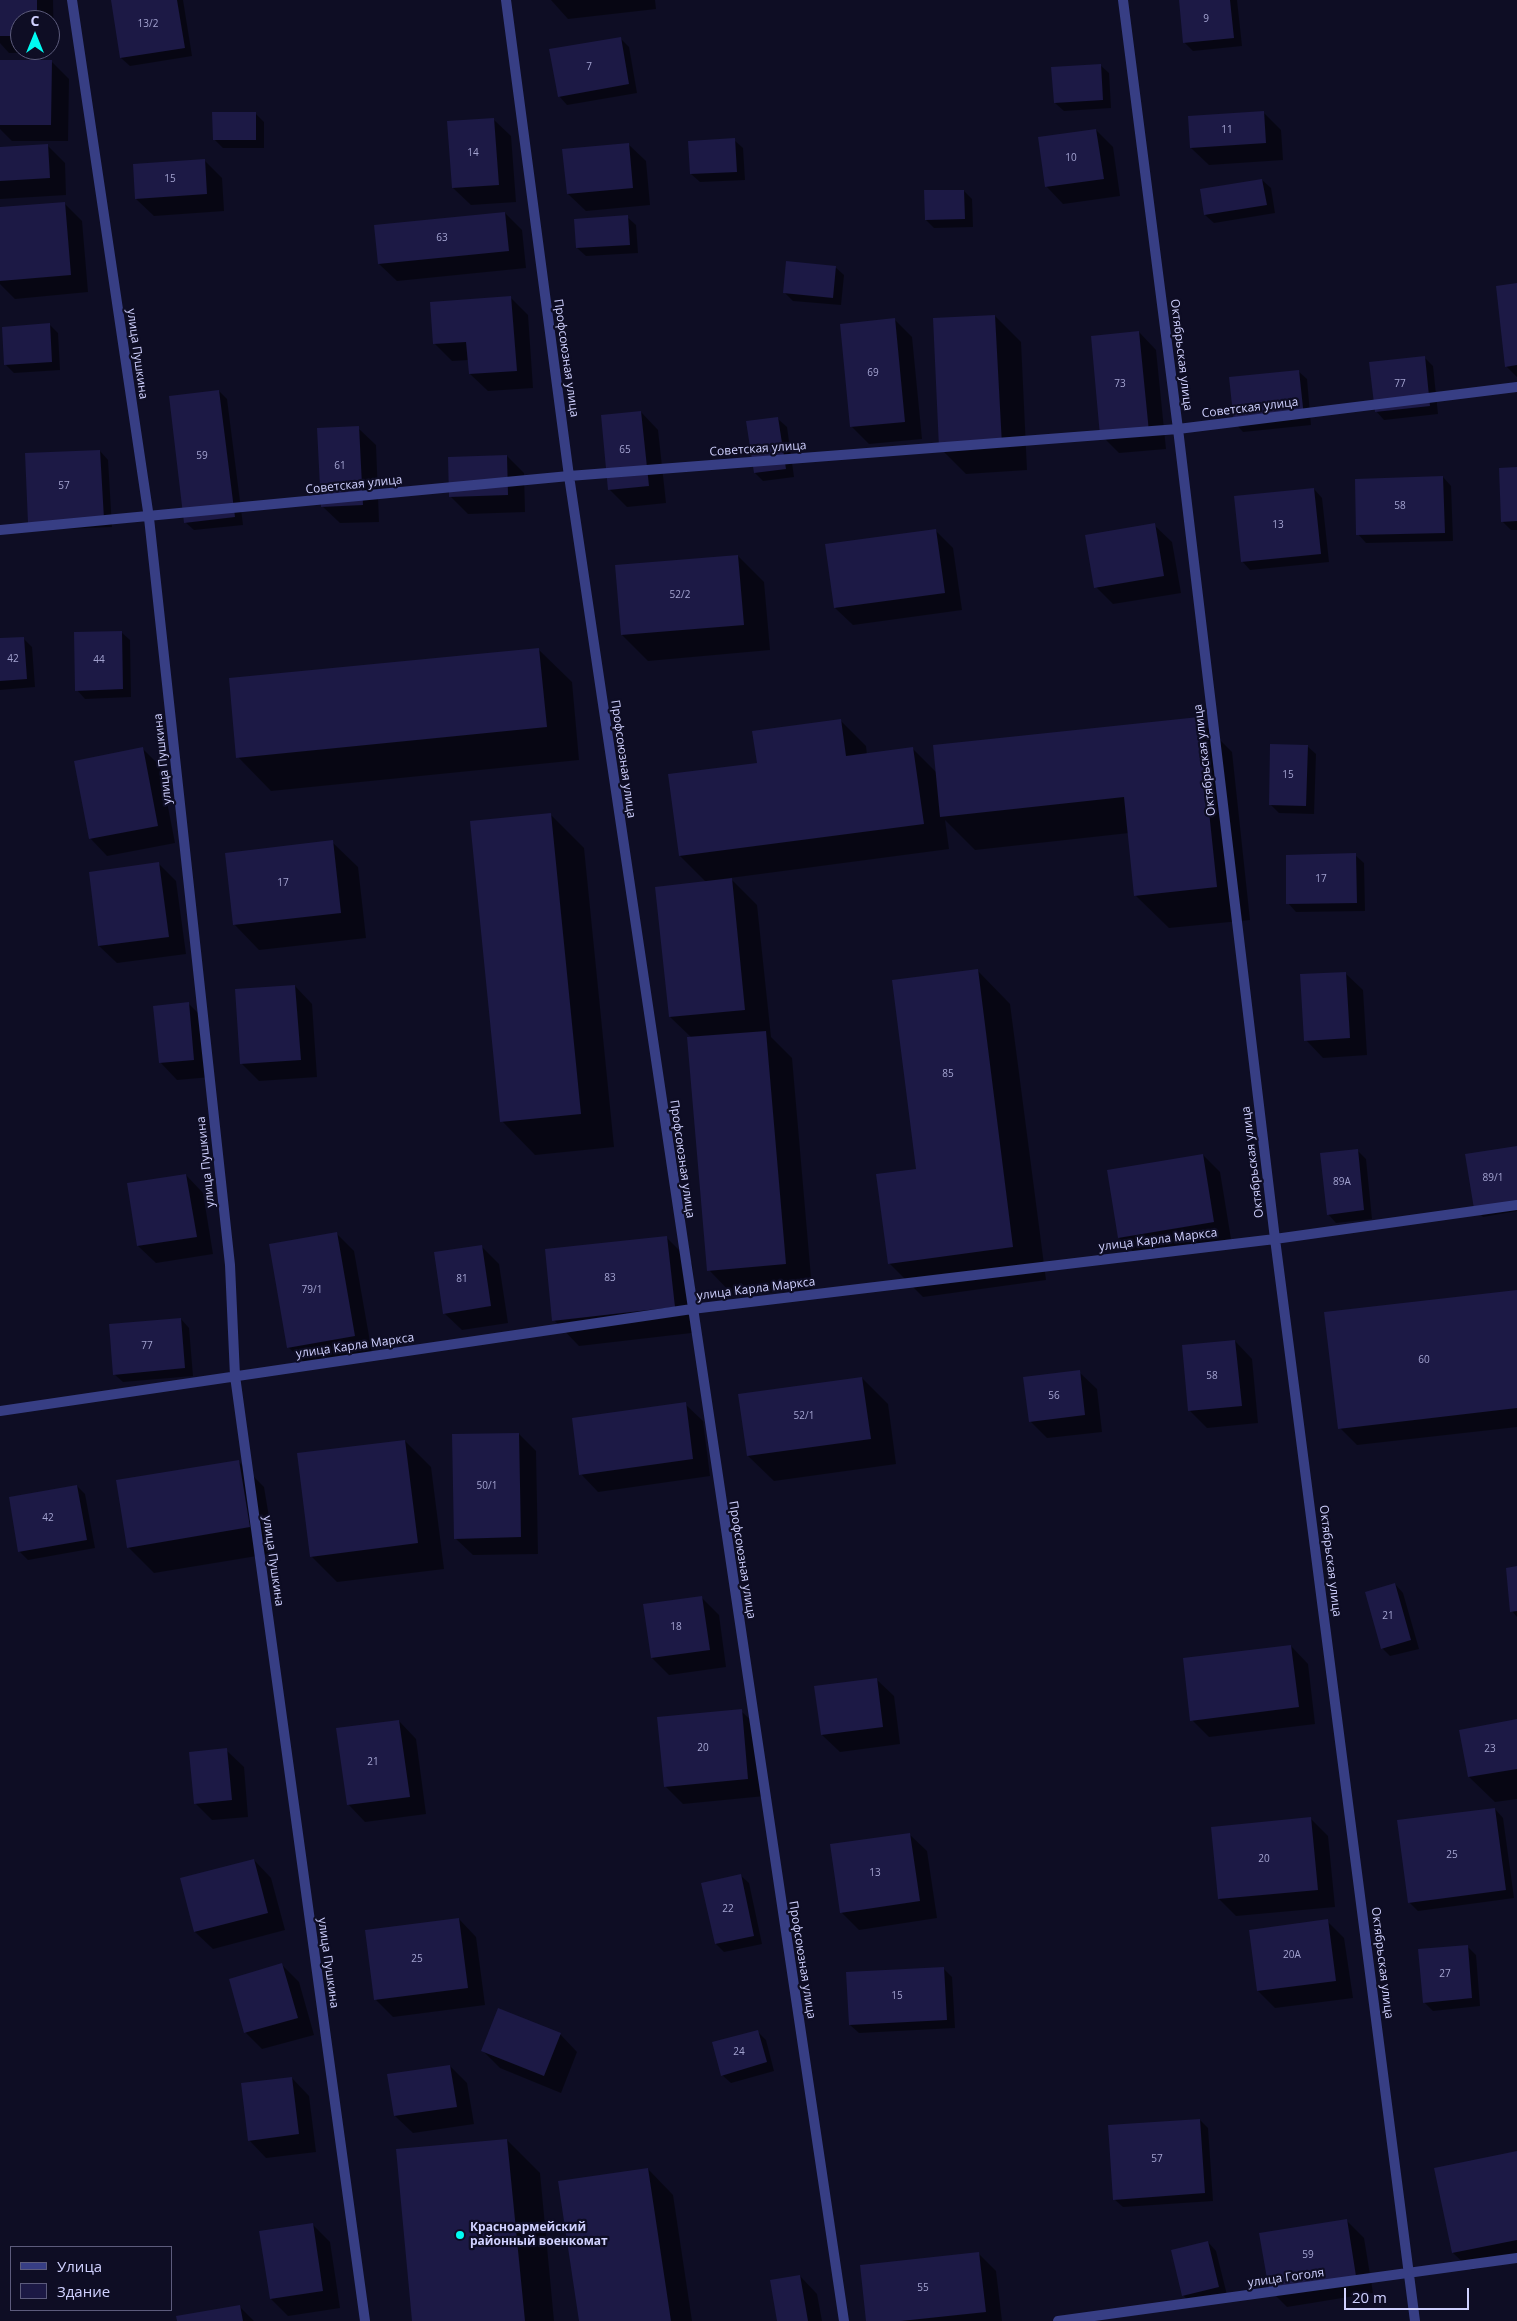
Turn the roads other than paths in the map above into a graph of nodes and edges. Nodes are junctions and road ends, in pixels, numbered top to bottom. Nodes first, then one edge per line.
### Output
1 (72, 0) edge
2 (506, 0) edge
3 (1123, 0) edge
4 (1517, 387) edge
5 (1178, 429) junction
6 (569, 476) junction
7 (149, 518) junction
8 (0, 530) edge
9 (1517, 1205) edge
10 (1275, 1239) junction
11 (692, 1310) junction
12 (235, 1376) junction
13 (0, 1411) edge
14 (1517, 2258) edge
15 (1410, 2274) junction
16 (365, 2321) edge
17 (844, 2321) edge
18 (1058, 2321) edge
19 (1415, 2321) edge

1 - 7 street, улица Пушкина
2 - 6 street, Профсоюзная улица
3 - 5 street, Октябрьская улица
4 - 5 street, Советская улица
5 - 6 street, Советская улица
5 - 10 street, Октябрьская улица
6 - 7 street, Советская улица
6 - 11 street, Профсоюзная улица
7 - 8 street, Советская улица
7 - 12 street, улица Пушкина
9 - 10 street, улица Карла Маркса
10 - 11 street, улица Карла Маркса
10 - 15 street, Октябрьская улица
11 - 12 street, улица Карла Маркса
11 - 17 street, Профсоюзная улица
12 - 13 street, улица Карла Маркса
12 - 16 street, улица Пушкина
14 - 15 street, улица Гоголя
15 - 18 street, улица Гоголя
15 - 19 street, Октябрьская улица

